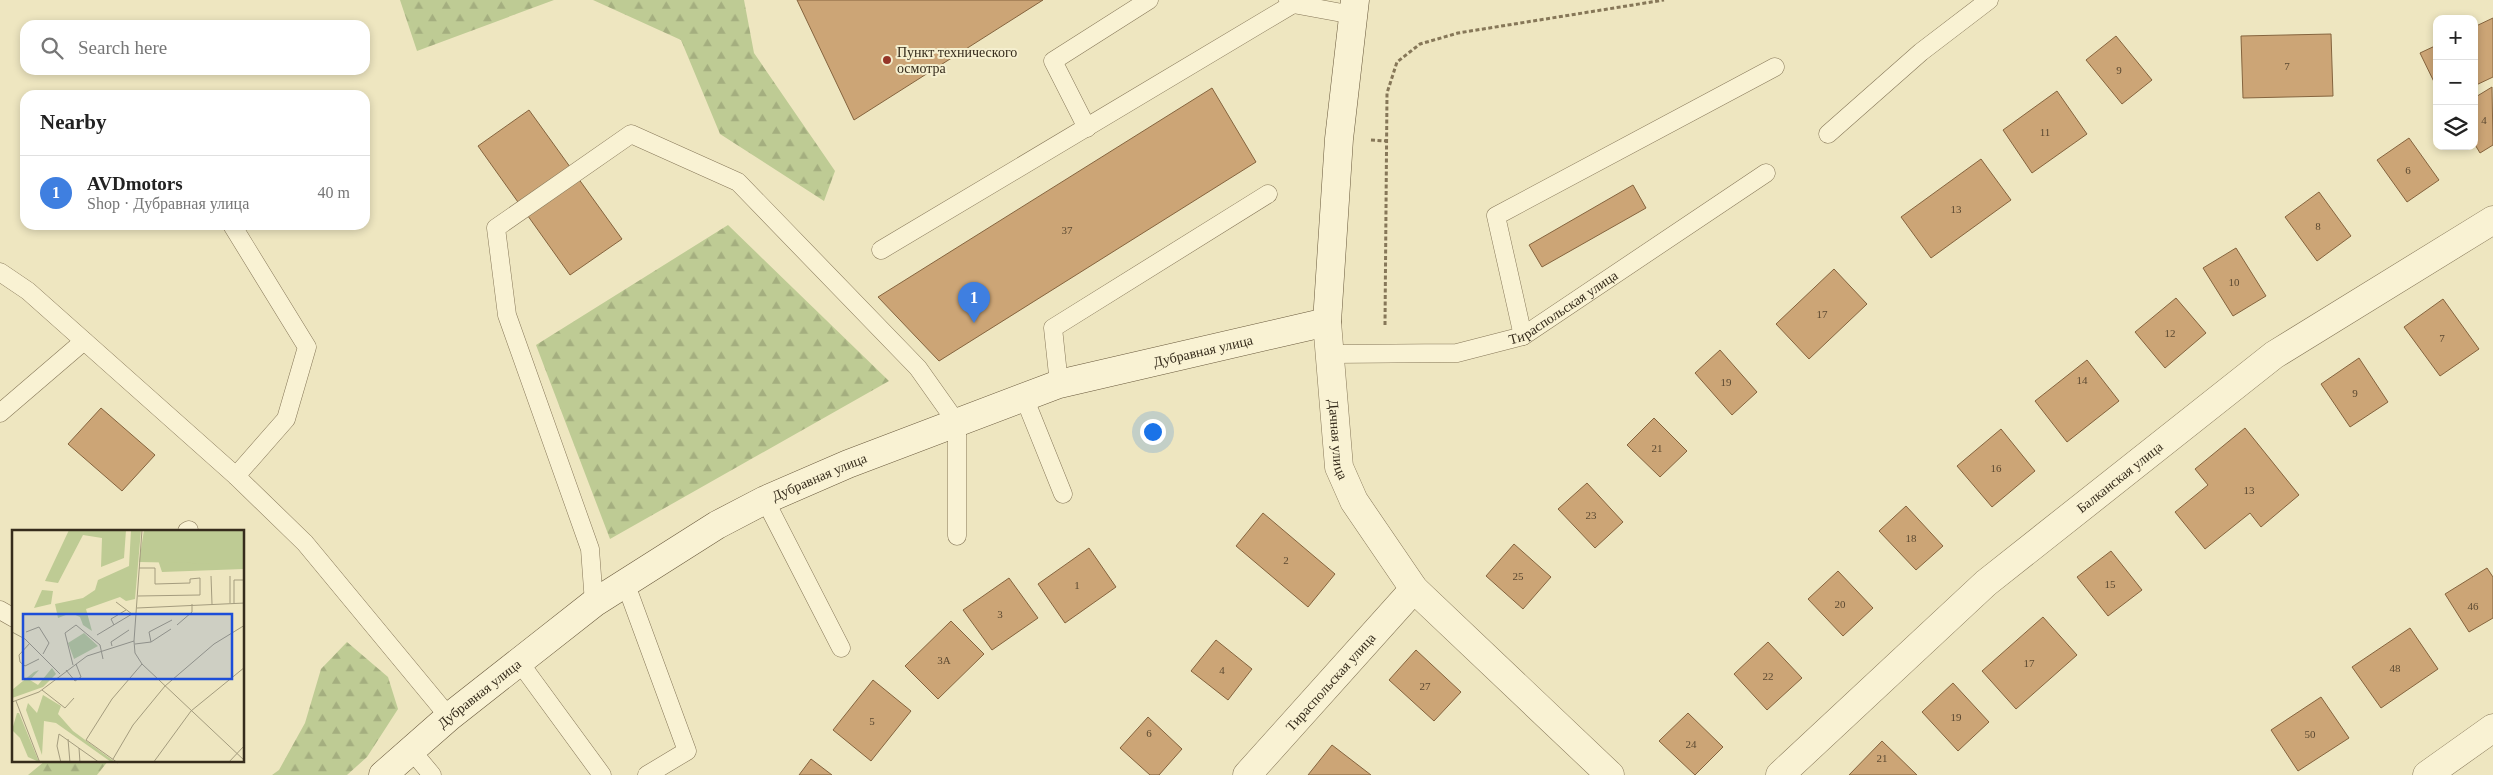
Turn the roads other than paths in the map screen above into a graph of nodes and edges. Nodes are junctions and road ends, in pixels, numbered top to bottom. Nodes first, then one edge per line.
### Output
1 (1149, 0) edge
2 (1989, 0) edge
3 (1291, 2) edge
4 (1354, 7) edge
5 (1775, 67) dead end
6 (1087, 128) junction
7 (1828, 134) dead end
8 (1766, 172) dead end
9 (1268, 194) dead end
10 (2493, 220) edge
11 (235, 230) edge
12 (882, 250) dead end
13 (0, 272) edge
14 (1327, 322) junction
15 (1522, 336) junction
16 (84, 341) junction
17 (1330, 354) junction
18 (1059, 384) junction
19 (1024, 397) junction
20 (0, 413) edge
21 (957, 422) junction
22 (236, 476) junction
23 (1062, 494) dead end
24 (765, 500) junction
25 (957, 536) dead end
26 (626, 582) junction
27 (1414, 589) junction
28 (594, 603) junction
29 (0, 610) edge
30 (12, 617) edge
31 (841, 648) dead end
32 (520, 663) junction
33 (449, 718) junction
34 (2493, 728) edge
35 (412, 751) junction
36 (383, 775) edge
37 (432, 775) edge
38 (602, 775) edge
39 (647, 775) edge
40 (1247, 775) edge
41 (1610, 775) edge
42 (1780, 775) edge
43 (2427, 775) edge

1 - 6 lane
2 - 7 lane
3 - 4 lane
3 - 6 lane
4 - 14 street, Дачная улица
5 - 15 lane
6 - 12 lane
8 - 15 lane, Тираспольская улица
9 - 18 lane
10 - 42 street, Балканская улица
11 - 22 lane
13 - 16 lane
14 - 17 street, Дачная улица
14 - 18 street, Дубравная улица
15 - 17 lane, Тираспольская улица
16 - 20 lane
16 - 22 lane
17 - 27 street, Дачная улица
18 - 19 street, Дубравная улица
19 - 21 street, Дубравная улица
19 - 23 lane
21 - 24 street, Дубравная улица
21 - 25 lane
21 - 28 lane
22 - 33 lane
24 - 26 street, Дубравная улица
24 - 31 lane
26 - 28 street, Дубравная улица
26 - 39 lane
27 - 40 street, Тираспольская улица
27 - 41 street, Дачная улица
28 - 32 street, Дубравная улица
29 - 30 lane
32 - 33 street, Дубравная улица
32 - 38 lane
33 - 35 street, Дубравная улица
34 - 43 street
35 - 36 street, Дубравная улица
35 - 37 lane

